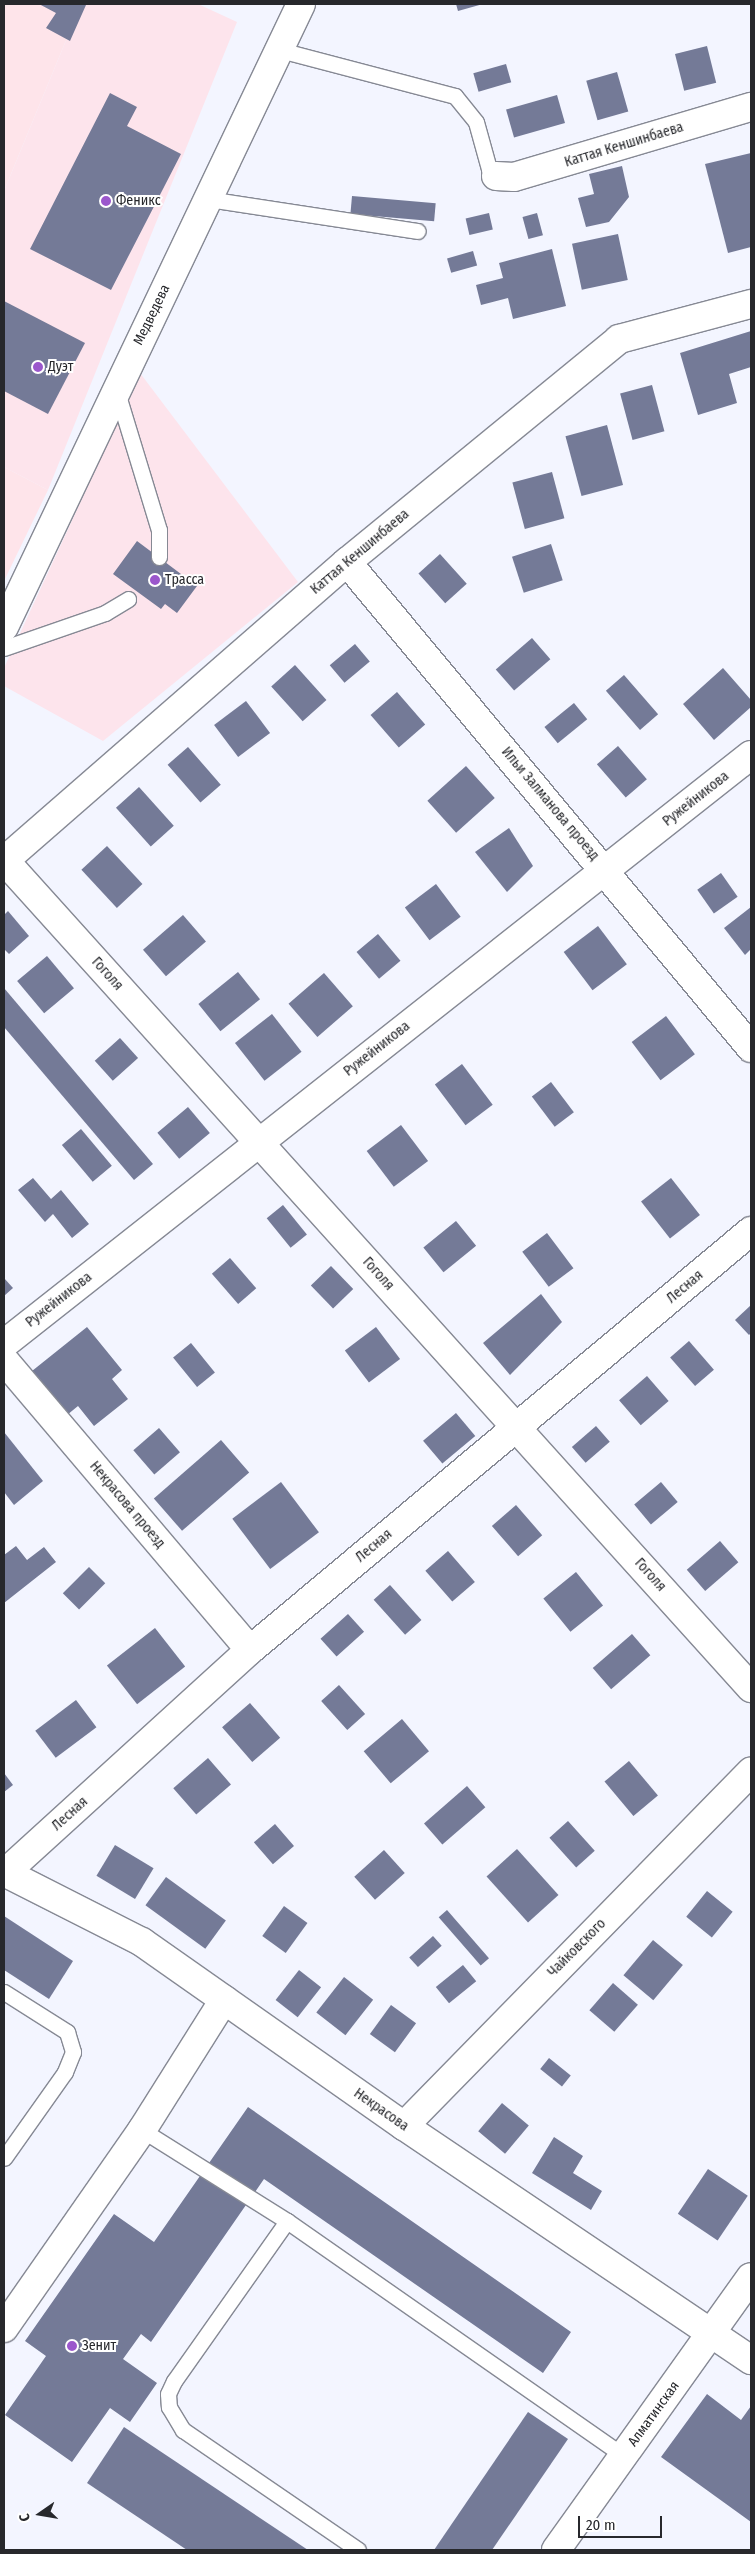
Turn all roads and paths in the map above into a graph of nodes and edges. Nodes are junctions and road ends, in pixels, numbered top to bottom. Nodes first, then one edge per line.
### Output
1 (301, 4) edge
2 (280, 50) junction
3 (751, 107) edge
4 (496, 176) joint
5 (208, 199) junction
6 (418, 231) dead end
7 (751, 304) edge
8 (117, 390) junction
9 (159, 557) dead end
10 (346, 562) junction
11 (128, 599) dead end
12 (4, 627) edge
13 (4, 648) edge
14 (751, 755) edge
15 (4, 861) edge
16 (605, 870) junction
17 (751, 1048) edge
18 (259, 1142) junction
19 (751, 1231) edge
20 (4, 1344) edge
21 (4, 1360) edge
22 (517, 1427) junction
23 (250, 1650) junction
24 (751, 1688) edge
25 (751, 1772) edge
26 (5, 1872) edge
27 (4, 1992) edge
28 (224, 2000) junction
29 (404, 2126) junction
30 (142, 2130) junction
31 (4, 2158) edge
32 (287, 2221) junction
33 (751, 2277) edge
34 (4, 2328) edge
35 (712, 2333) junction
36 (751, 2360) edge
37 (624, 2456) junction
38 (358, 2550) edge
39 (556, 2550) edge

1 - 2 street, Медведева
2 - 4 lane
2 - 5 street, Медведева
3 - 4 street, Каттая Кеншинбаева
5 - 6 lane
5 - 8 street, Медведева
7 - 10 street, Каттая Кеншинбаева
8 - 9 lane
8 - 12 street, Медведева
10 - 15 street, Каттая Кеншинбаева
10 - 16 street, Ильи Залманова проезд
11 - 13 lane
14 - 16 street, Ружейникова
15 - 18 street, Гоголя
16 - 17 street, Ильи Залманова проезд
16 - 18 street, Ружейникова
18 - 20 street, Ружейникова
18 - 22 street, Гоголя
19 - 22 street, Лесная
21 - 23 street, Некрасова проезд
22 - 23 street, Лесная
22 - 24 street, Гоголя
23 - 26 street, Лесная
25 - 29 street, Чайковского
26 - 28 street, Некрасова
27 - 31 lane
28 - 29 street, Некрасова
28 - 30 street
29 - 35 street, Некрасова
30 - 32 lane
30 - 34 street
32 - 37 lane
32 - 38 lane
33 - 35 street, Алматинская
35 - 36 street, Некрасова
35 - 37 street, Алматинская
37 - 39 street, Алматинская

